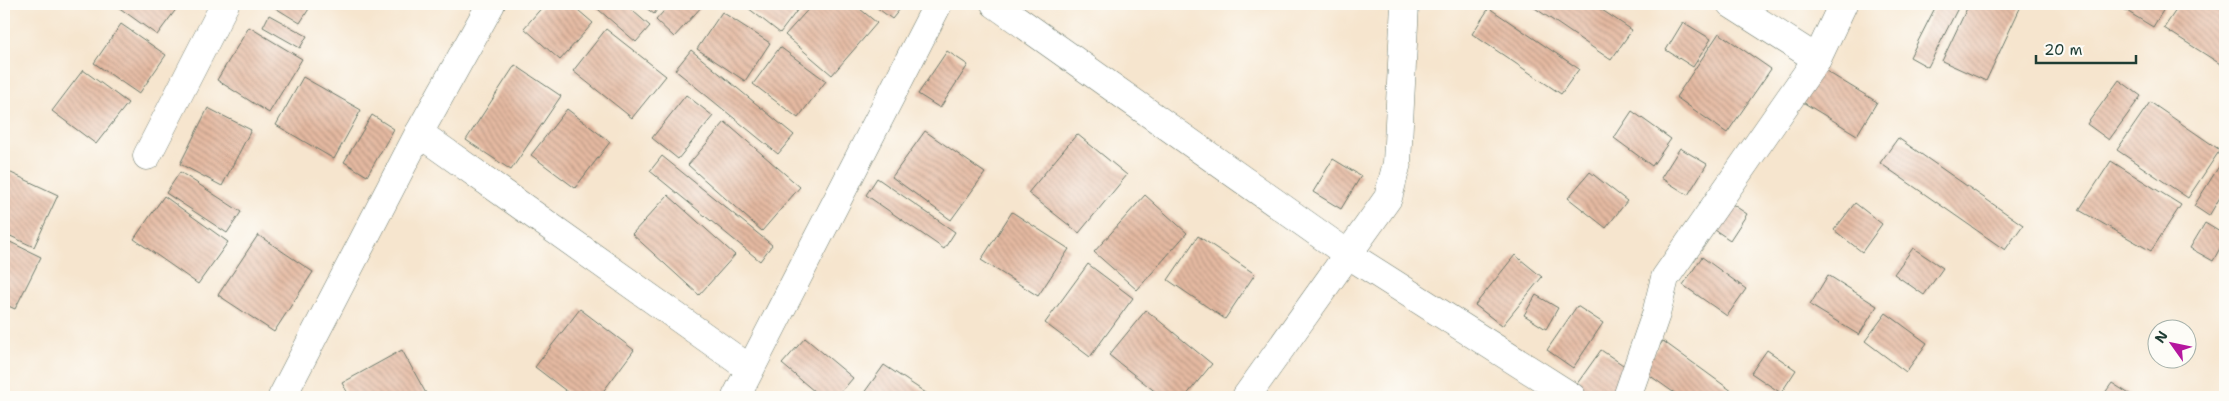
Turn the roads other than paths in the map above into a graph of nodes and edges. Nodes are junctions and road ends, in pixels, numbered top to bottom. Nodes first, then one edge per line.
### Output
1 (225, 4) edge
2 (938, 4) edge
3 (995, 4) edge
4 (1405, 4) edge
5 (1731, 4) edge
6 (1843, 4) edge
7 (481, 7) edge
8 (1817, 59) junction
9 (420, 133) junction
10 (147, 156) dead end
11 (1349, 255) junction
12 (750, 369) junction
13 (282, 397) edge
14 (736, 397) edge
15 (1246, 397) edge
16 (1572, 397) edge
17 (1627, 397) edge

1 - 10 street
2 - 12 street
3 - 11 street
4 - 11 street
5 - 8 street
6 - 8 street
7 - 9 street
8 - 17 street
9 - 12 street
9 - 13 street
11 - 15 street
11 - 16 street
12 - 14 street

